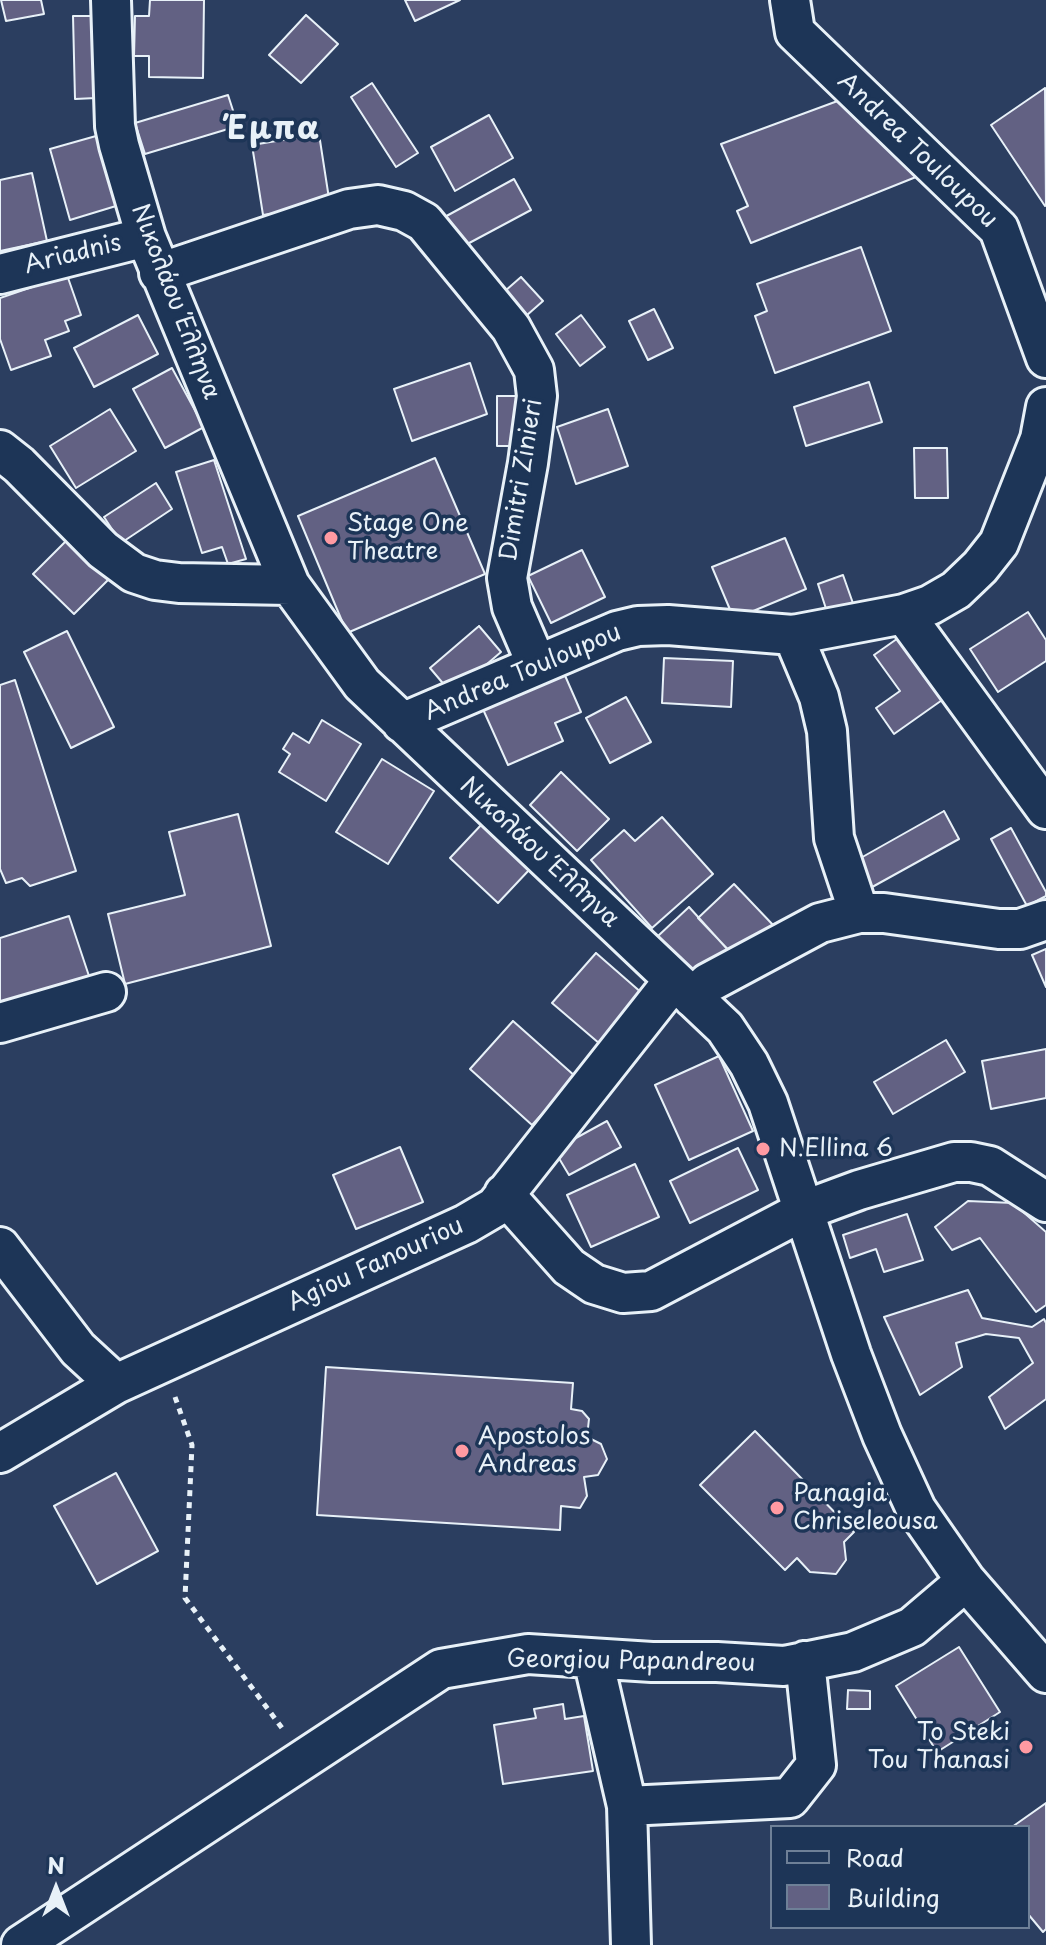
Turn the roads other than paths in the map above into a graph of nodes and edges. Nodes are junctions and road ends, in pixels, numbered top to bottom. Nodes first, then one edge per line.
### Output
1 (111, 0) edge
2 (790, 0) edge
3 (146, 237) junction
4 (159, 273) junction
5 (0, 274) edge
6 (1046, 358) edge
7 (1046, 407) edge
8 (0, 450) edge
9 (290, 585) junction
10 (904, 614) junction
11 (793, 635) junction
12 (537, 665) junction
13 (402, 723) junction
14 (1046, 809) edge
15 (859, 913) junction
16 (1046, 920) edge
17 (683, 989) junction
18 (106, 992) dead end
19 (0, 1023) edge
20 (504, 1194) junction
21 (1046, 1202) edge
22 (805, 1210) junction
23 (0, 1247) edge
24 (116, 1384) junction
25 (0, 1453) edge
26 (966, 1581) junction
27 (593, 1659) junction
28 (805, 1661) junction
29 (1046, 1673) edge
30 (627, 1806) junction
31 (21, 1945) edge
32 (631, 1945) edge

1 - 3 street, Νικολάου Έλληνα
2 - 6 street, Andrea Touloupou
3 - 4 street, Νικολάου Έλληνα
3 - 5 street, Ariadnis
4 - 9 street, Νικολάου Έλληνα
4 - 12 street, Dimitri Zinieri
7 - 10 street, Andrea Touloupou
8 - 9 street
9 - 13 street, Νικολάου Έλληνα
10 - 11 street, Andrea Touloupou
10 - 14 street
11 - 12 street, Andrea Touloupou
11 - 15 street
12 - 13 street, Andrea Touloupou
13 - 17 street, Νικολάου Έλληνα
15 - 16 street, Agiou Fanouriou
15 - 17 street, Agiou Fanouriou
17 - 20 street, Agiou Fanouriou
17 - 22 street, Νικολάου Έλληνα
18 - 19 street
20 - 22 street
20 - 24 street, Agiou Fanouriou
21 - 22 street
22 - 26 street, Νικολάου Έλληνα
23 - 24 street
24 - 25 street, Agiou Fanouriou
26 - 28 street, Georgiou Papandreou
26 - 29 street, Νικολάου Έλληνα
27 - 28 street, Georgiou Papandreou
27 - 30 street
27 - 31 street, Georgiou Papandreou
28 - 30 street
30 - 32 street

